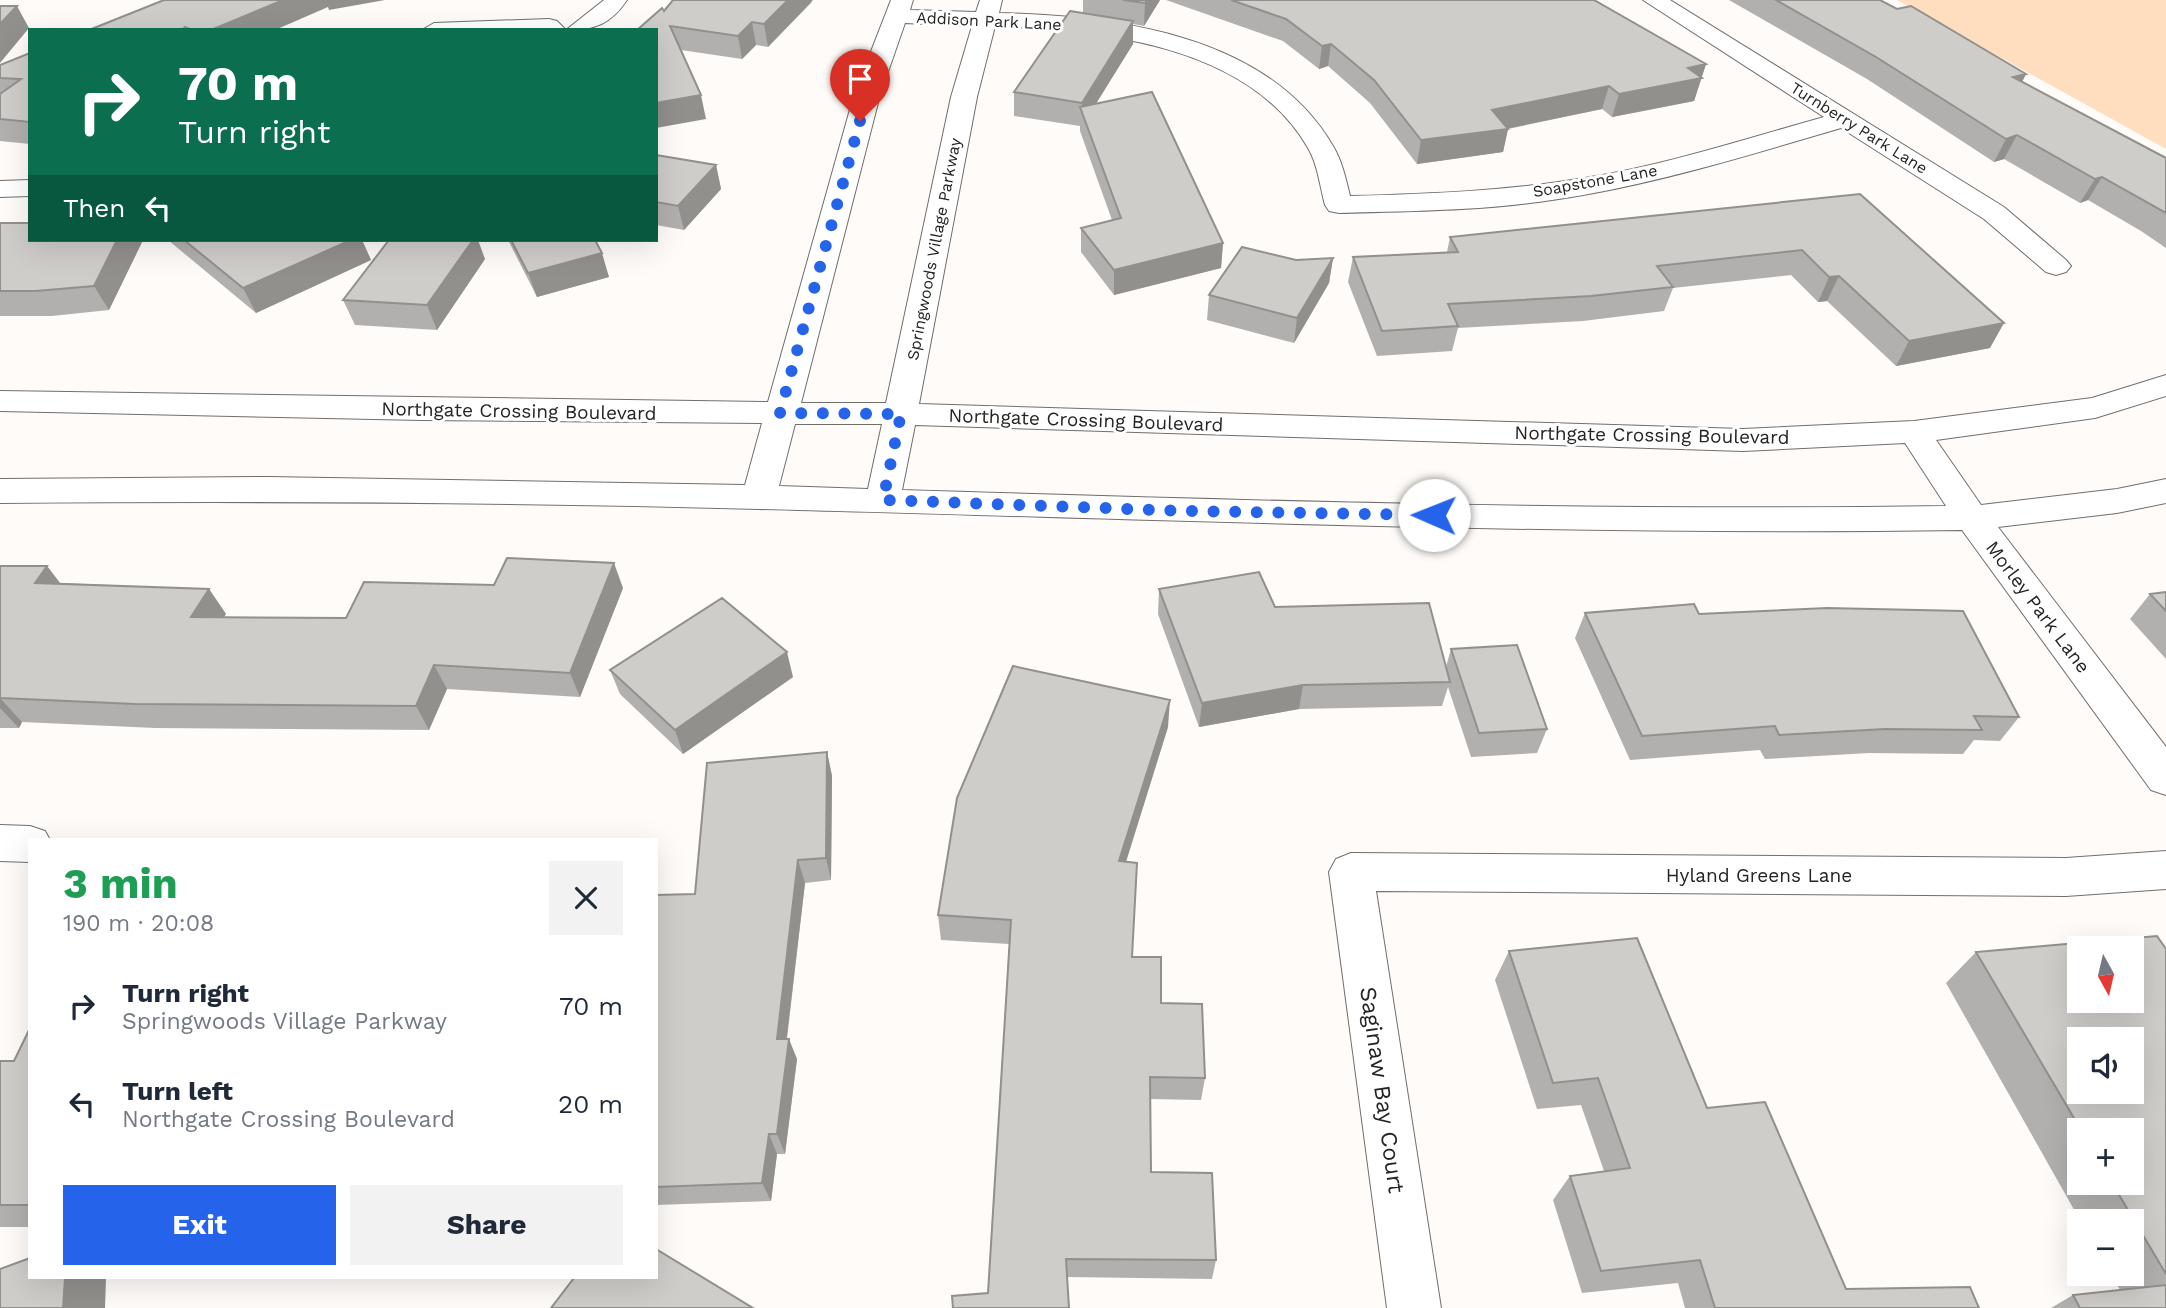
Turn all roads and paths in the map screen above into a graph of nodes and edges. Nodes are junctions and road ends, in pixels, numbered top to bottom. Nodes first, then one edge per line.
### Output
1 (617, 0) edge
2 (1654, 0) edge
3 (898, 8) edge
4 (987, 10) edge
5 (473, 28) edge
6 (551, 28) edge
7 (581, 28) edge
8 (1846, 119) junction
9 (0, 188) edge
10 (28, 188) edge
11 (1339, 205) joint
12 (2056, 266) dead end
13 (2166, 385) edge
14 (0, 401) edge
15 (780, 413) junction
16 (901, 414) junction
17 (1914, 432) junction
18 (0, 491) edge
19 (2166, 491) edge
20 (759, 497) junction
21 (883, 500) junction
22 (1972, 518) junction
23 (2166, 778) edge
24 (0, 843) edge
25 (28, 844) edge
26 (2166, 870) edge
27 (1351, 872) joint
28 (1414, 1308) edge

1 - 7 street
2 - 8 street, Turnberry Park Lane
3 - 4 street, Addison Park Lane
3 - 15 street
4 - 11 street, Addison Park Lane
4 - 16 street, Springwoods Village Parkway
5 - 6 street
8 - 11 street, Soapstone Lane
8 - 12 street, Turnberry Park Lane
9 - 10 street
13 - 17 street, Northgate Crossing Boulevard
14 - 15 street, Northgate Crossing Boulevard
15 - 16 street, Northgate Crossing Boulevard
15 - 20 street
16 - 17 street, Northgate Crossing Boulevard
16 - 21 street, Springwoods Village Parkway
17 - 22 street, Morley Park Lane
18 - 20 street
19 - 22 street
20 - 21 street
21 - 22 street
22 - 23 street, Morley Park Lane
24 - 25 street
26 - 27 street, Hyland Greens Lane
27 - 28 street, Saginaw Bay Court

